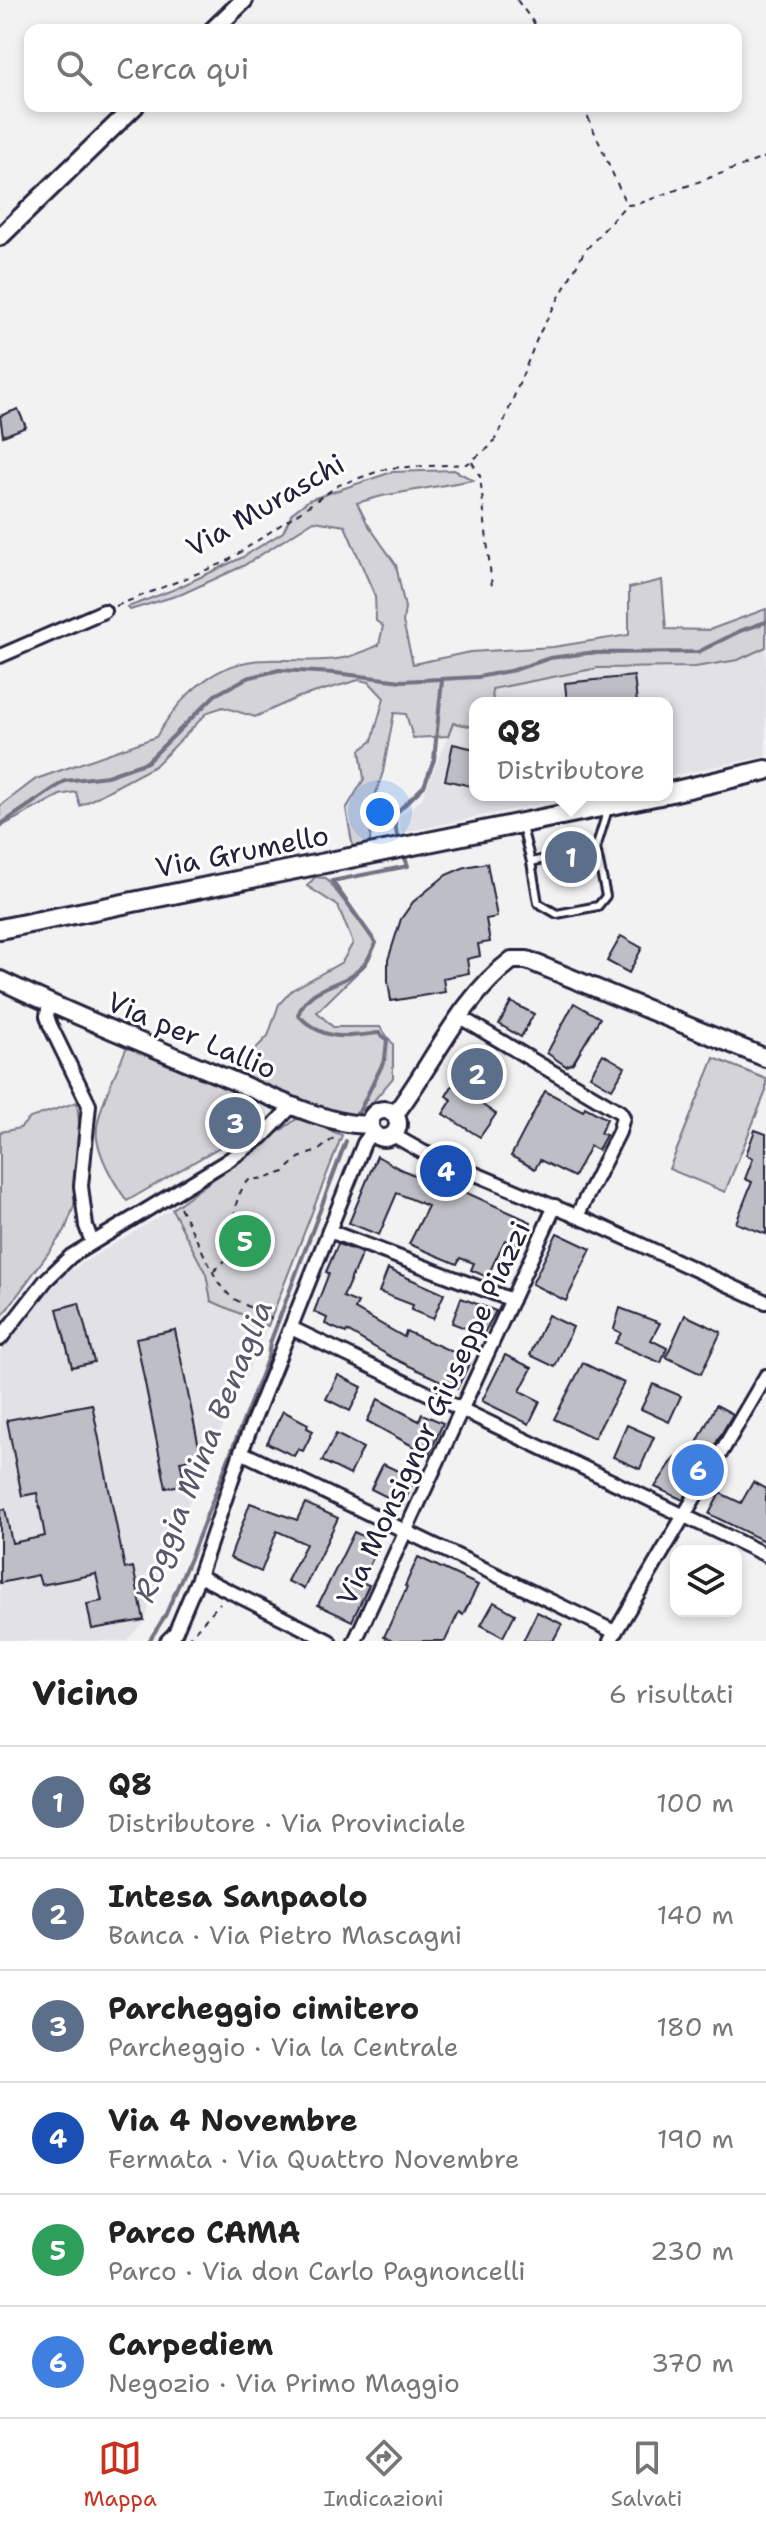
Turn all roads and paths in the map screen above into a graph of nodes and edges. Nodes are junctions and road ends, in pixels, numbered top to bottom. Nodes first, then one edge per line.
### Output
1 (244, 0) edge
2 (517, 0) edge
3 (219, 24) edge
4 (535, 24) edge
5 (129, 112) edge
6 (586, 112) edge
7 (766, 157) edge
8 (626, 205) junction
9 (0, 237) edge
10 (472, 461) junction
11 (492, 587) dead end
12 (104, 611) joint
13 (0, 656) edge
14 (766, 770) edge
15 (673, 792) edge
16 (634, 801) edge
17 (608, 807) junction
18 (521, 823) junction
19 (596, 848) junction
20 (531, 862) junction
21 (0, 929) edge
22 (0, 980) edge
23 (49, 1004) junction
24 (460, 1017) junction
25 (766, 1058) edge
26 (293, 1105) junction
27 (395, 1114) junction
28 (345, 1123) junction
29 (370, 1128) junction
30 (393, 1135) junction
31 (174, 1195) junction
32 (555, 1206) junction
33 (577, 1216) junction
34 (329, 1231) junction
35 (92, 1242) junction
36 (214, 1271) junction
37 (512, 1300) junction
38 (766, 1302) edge
39 (287, 1326) junction
40 (0, 1339) edge
41 (766, 1376) edge
42 (460, 1409) junction
43 (241, 1452) junction
44 (684, 1513) junction
45 (405, 1532) junction
46 (766, 1555) edge
47 (199, 1576) junction
48 (227, 1588) junction
49 (612, 1636) edge
50 (167, 1641) edge
51 (186, 1641) edge
52 (329, 1641) edge
53 (355, 1641) edge

1 - 3 street
2 - 4 path
5 - 9 street
6 - 8 path
7 - 8 path
8 - 10 path
10 - 11 path
10 - 12 path, Via Muraschi
12 - 13 street
14 - 15 main road
16 - 17 main road, Via Grumello
17 - 18 main road, Via Grumello
17 - 19 lane
18 - 20 lane
18 - 21 main road, Via Grumello
19 - 20 lane
19 - 20 lane
22 - 23 street, Via per Lallio
23 - 26 street, Via per Lallio
23 - 35 street
24 - 25 street
24 - 27 street
24 - 33 street
26 - 28 street, Via per Lallio
26 - 31 street
27 - 29 street
27 - 30 street
28 - 29 street, Via per Lallio
28 - 36 path
29 - 30 street
29 - 34 street
30 - 32 street
31 - 35 street
31 - 36 path
32 - 33 street
32 - 37 street, Via Monsignor Giuseppe Piazzi
33 - 38 street
34 - 37 street
34 - 39 street
35 - 40 street
36 - 39 path
37 - 42 street, Via Monsignor Giuseppe Piazzi
39 - 42 street
39 - 43 street
41 - 44 street
42 - 44 street
42 - 45 street, Via Monsignor Giuseppe Piazzi
43 - 45 street
43 - 47 street
44 - 46 street
44 - 49 street
45 - 49 street
45 - 53 street, Via Monsignor Giuseppe Piazzi
47 - 48 street
47 - 50 street
48 - 51 path
48 - 52 street

